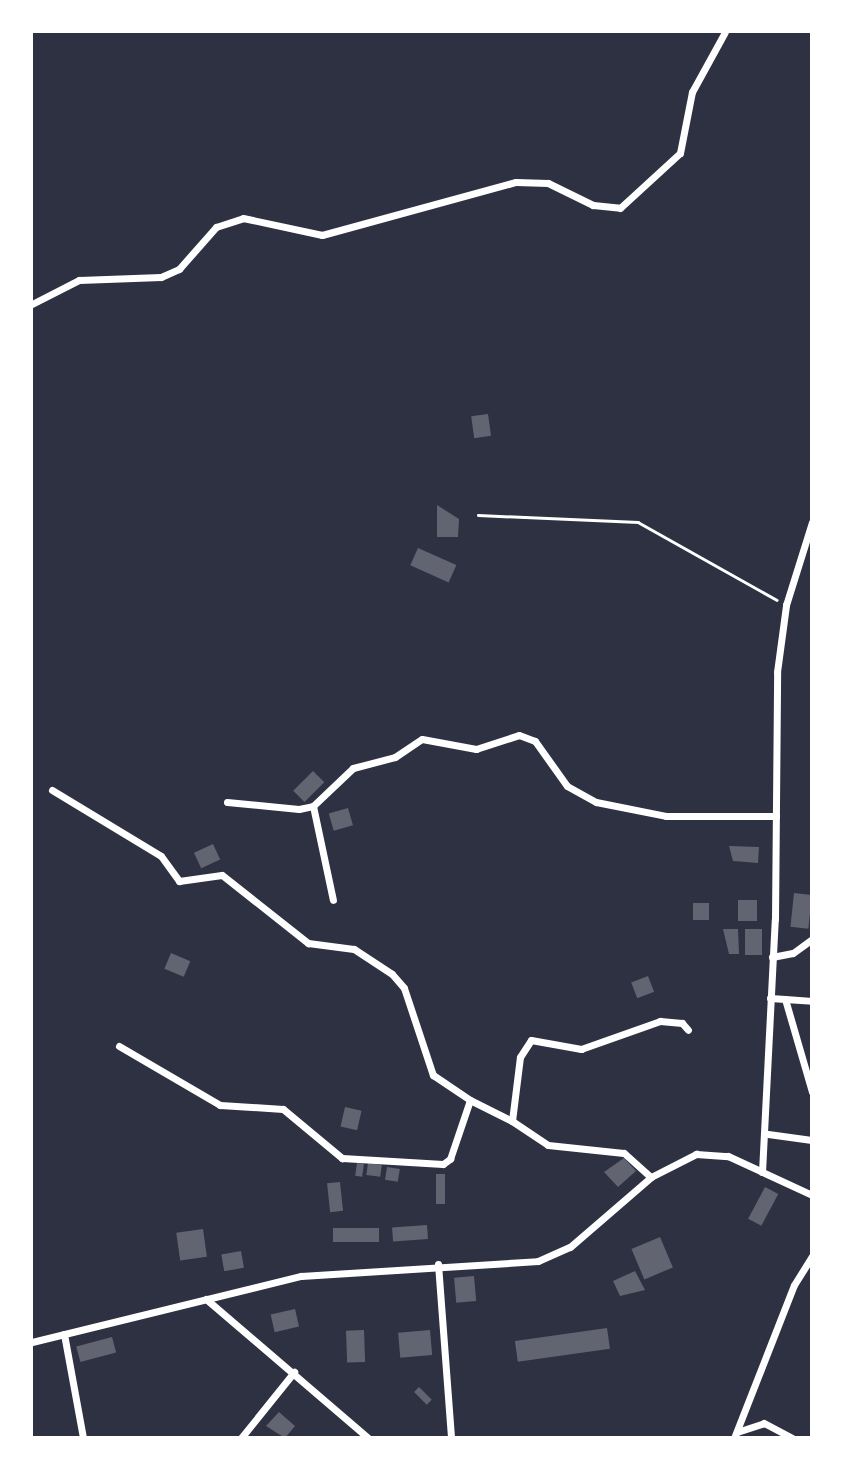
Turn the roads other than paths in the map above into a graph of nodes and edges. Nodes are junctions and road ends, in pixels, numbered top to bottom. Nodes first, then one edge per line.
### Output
1 (725, 32) edge
2 (32, 304) edge
3 (811, 522) edge
4 (52, 790) dead end
5 (227, 802) dead end
6 (313, 806) junction
7 (776, 816) junction
8 (333, 900) dead end
9 (811, 939) edge
10 (772, 957) junction
11 (770, 998) junction
12 (785, 999) junction
13 (811, 1001) edge
14 (688, 1030) dead end
15 (119, 1046) dead end
16 (811, 1092) edge
17 (470, 1100) junction
18 (512, 1121) junction
19 (768, 1134) junction
20 (811, 1140) edge
21 (762, 1172) junction
22 (651, 1177) junction
23 (811, 1195) edge
24 (811, 1256) edge
25 (438, 1264) junction
26 (206, 1299) junction
27 (64, 1334) junction
28 (32, 1342) edge
29 (294, 1372) junction
30 (735, 1435) edge
31 (83, 1437) edge
32 (241, 1437) edge
33 (368, 1437) edge
34 (452, 1437) edge
35 (792, 1437) edge

1 - 2 street
3 - 7 street
4 - 17 street
5 - 6 street
6 - 7 street
6 - 8 street
7 - 10 street
9 - 10 street
10 - 11 street
11 - 12 street
11 - 19 street
12 - 13 street
12 - 16 street
14 - 18 street
15 - 17 street
17 - 18 street
18 - 22 street
19 - 20 street
19 - 21 street
21 - 22 street
21 - 23 street
22 - 25 street
24 - 30 street
25 - 26 street
25 - 34 street
26 - 27 street
26 - 29 street
27 - 28 street
27 - 31 street
29 - 32 street
29 - 33 street
30 - 35 street

